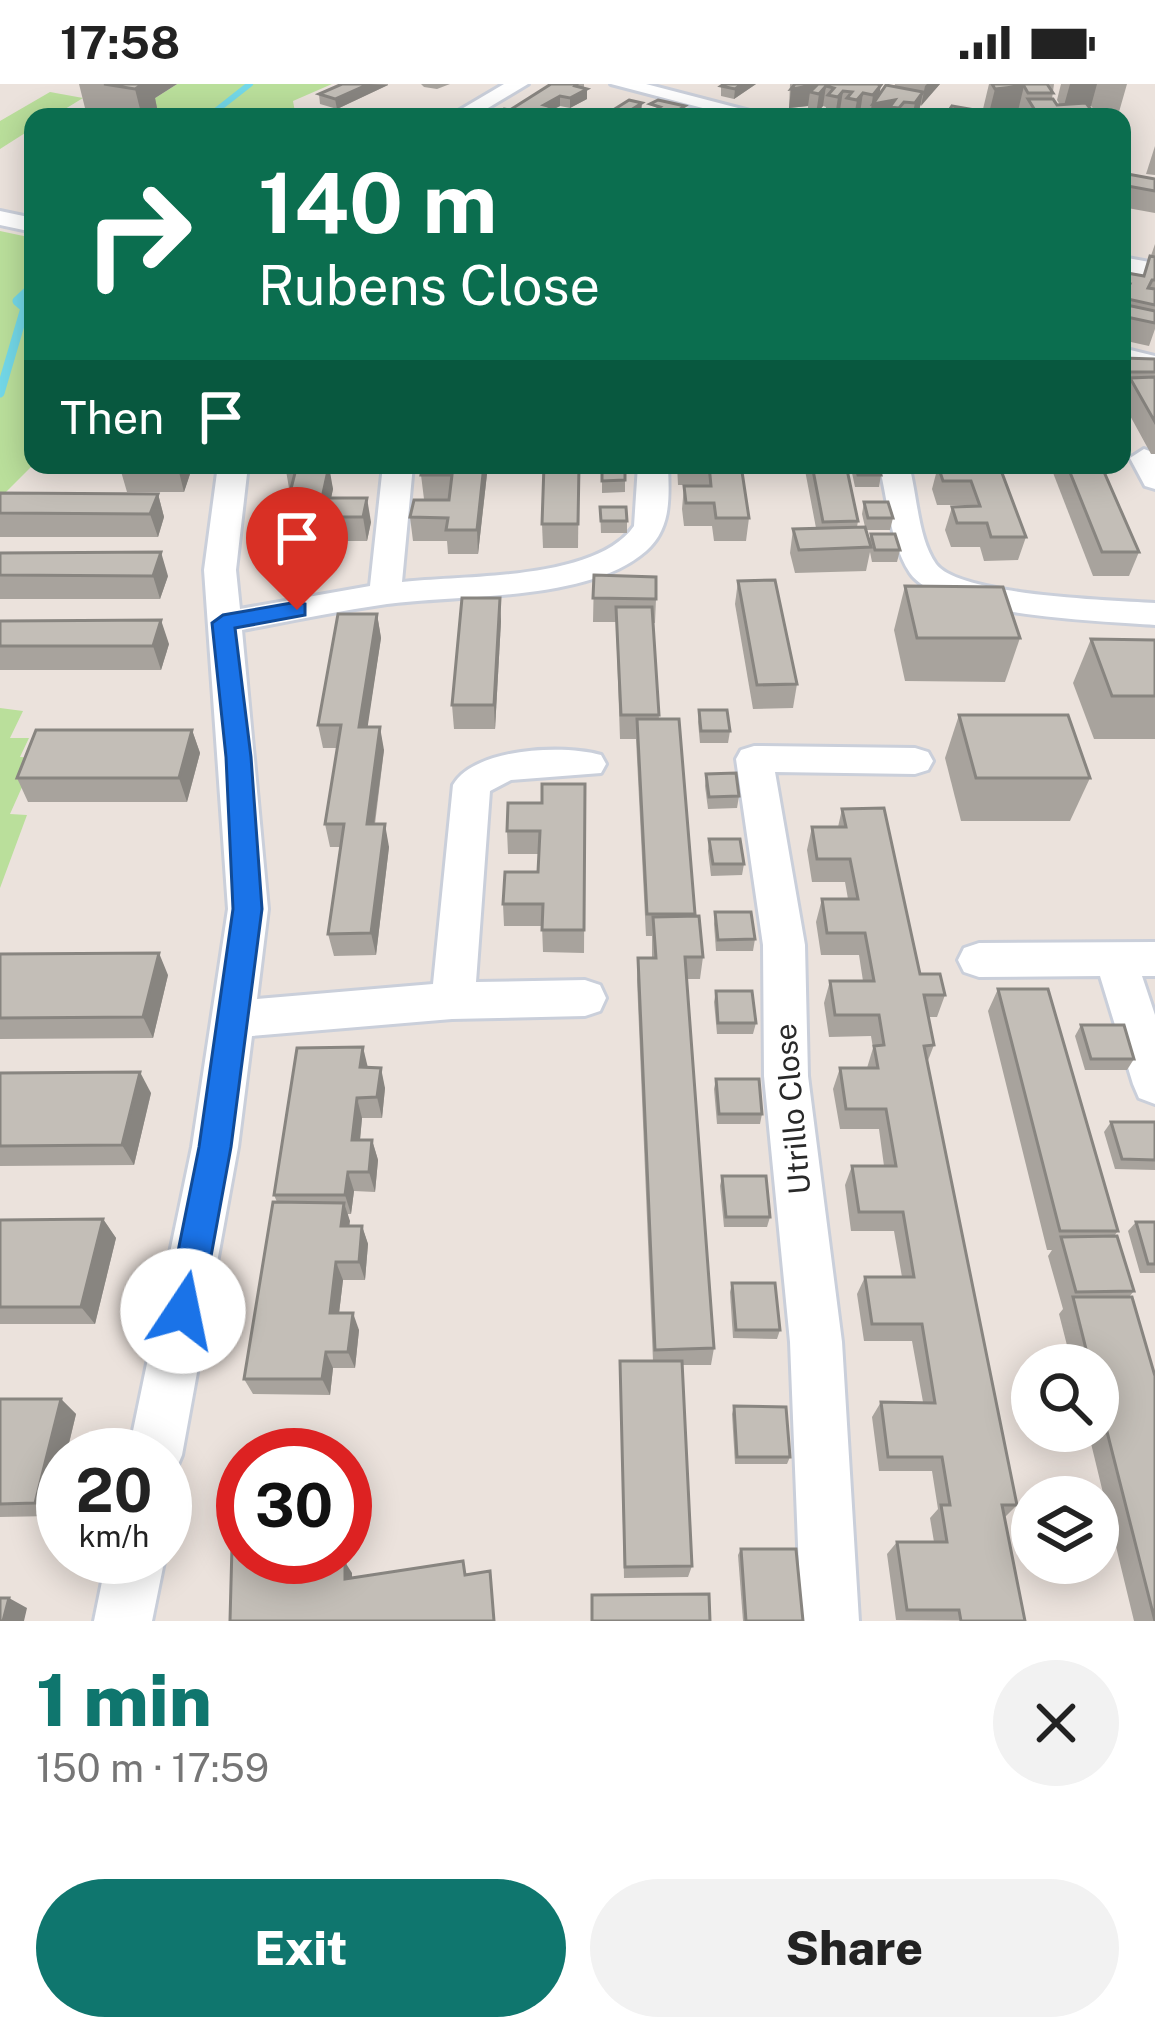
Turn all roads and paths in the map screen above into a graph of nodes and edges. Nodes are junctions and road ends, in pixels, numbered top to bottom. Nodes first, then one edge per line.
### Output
1 (518, 84) edge
2 (621, 84) edge
3 (474, 108) edge
4 (724, 108) edge
5 (232, 474) edge
6 (397, 474) edge
7 (653, 474) edge
8 (896, 474) edge
9 (385, 594) junction
10 (1155, 614) edge
11 (223, 623) junction
12 (915, 761) dead end
13 (588, 764) dead end
14 (1136, 959) edge
15 (979, 960) dead end
16 (585, 998) dead end
17 (452, 1001) junction
18 (234, 1018) junction
19 (1155, 1084) edge
20 (160, 1428) edge
21 (131, 1584) edge
22 (123, 1621) edge
23 (830, 1621) edge

1 - 3 street
2 - 4 street
5 - 11 street
6 - 9 street
7 - 9 street
8 - 10 street
9 - 11 street
11 - 18 street
12 - 23 street, Utrillo Close
13 - 17 street
14 - 15 street
14 - 19 street
16 - 17 street
17 - 18 street
18 - 20 street
21 - 22 street

